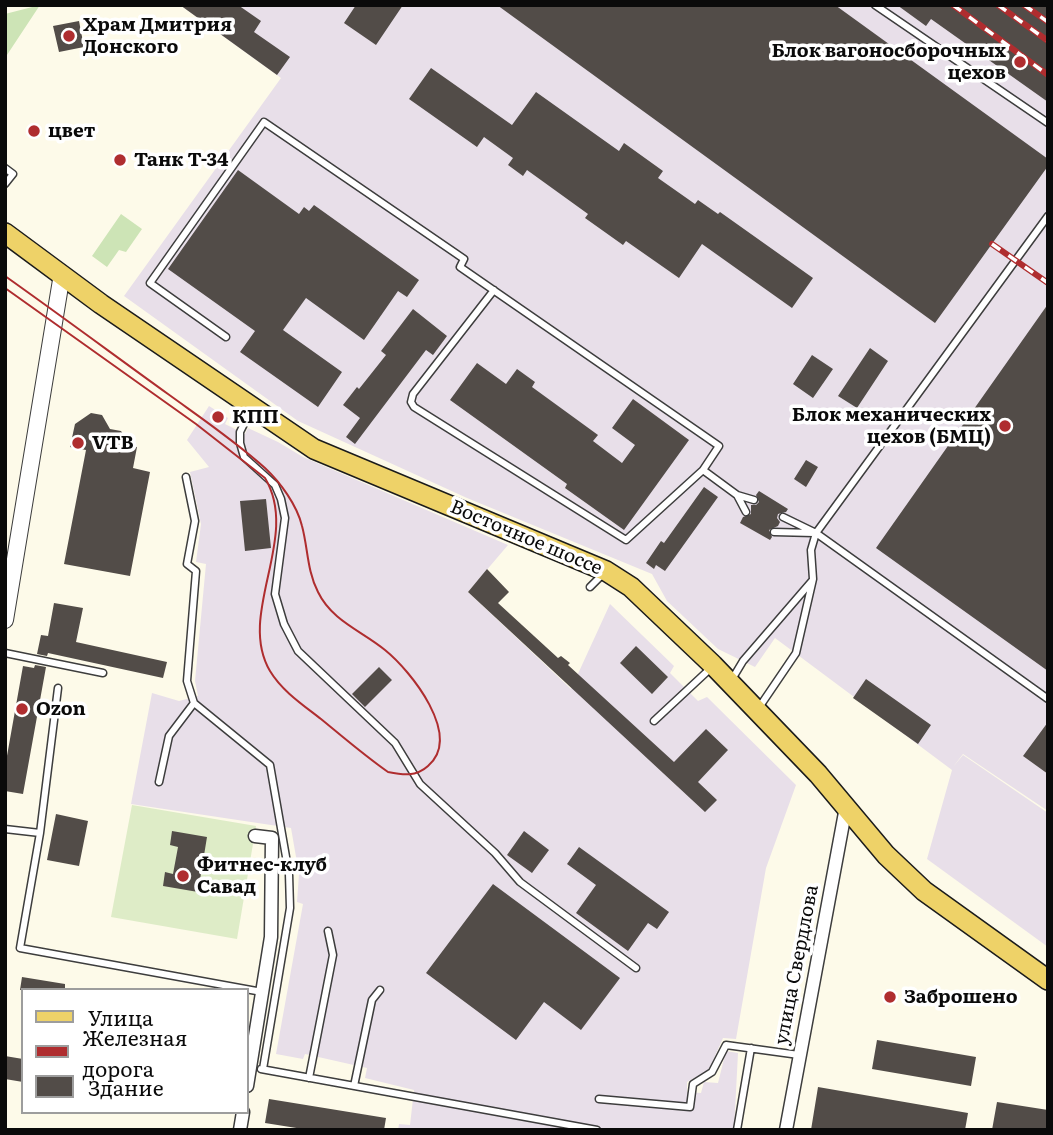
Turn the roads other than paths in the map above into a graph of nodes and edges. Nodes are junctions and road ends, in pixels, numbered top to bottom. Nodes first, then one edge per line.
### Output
1 (875, 5) edge
2 (1048, 123) edge
3 (5, 168) edge
4 (5, 184) edge
5 (1048, 216) edge
6 (5, 233) edge
7 (62, 274) junction
8 (494, 290) junction
9 (226, 337) dead end
10 (253, 407) junction
11 (703, 470) junction
12 (187, 477) dead end
13 (737, 495) junction
14 (754, 500) dead end
15 (746, 512) dead end
16 (783, 517) dead end
17 (774, 532) dead end
18 (816, 533) junction
19 (606, 571) junction
20 (814, 579) junction
21 (590, 587) dead end
22 (5, 620) edge
23 (5, 653) edge
24 (713, 665) junction
25 (103, 673) dead end
26 (729, 682) junction
27 (58, 688) dead end
28 (1048, 699) edge
29 (194, 703) junction
30 (757, 711) junction
31 (654, 722) dead end
32 (159, 782) dead end
33 (846, 807) junction
34 (5, 829) edge
35 (40, 834) junction
36 (255, 836) dead end
37 (328, 931) dead end
38 (636, 968) dead end
39 (1048, 980) edge
40 (240, 988) edge
41 (248, 989) edge
42 (380, 990) dead end
43 (262, 992) junction
44 (751, 1048) junction
45 (799, 1055) junction
46 (256, 1068) junction
47 (309, 1078) junction
48 (248, 1084) edge
49 (354, 1086) junction
50 (600, 1099) dead end
51 (597, 1130) edge
52 (737, 1130) edge
53 (786, 1130) edge

1 - 2 lane
3 - 4 lane
5 - 18 lane
6 - 7 main road, Восточное шоссе
7 - 10 main road, Восточное шоссе
7 - 22 street
8 - 9 lane
8 - 11 lane
8 - 11 lane
10 - 19 main road, Восточное шоссе
10 - 38 lane
11 - 13 lane
12 - 29 lane
13 - 14 lane
13 - 15 lane
16 - 18 lane
17 - 18 lane
18 - 20 lane
18 - 28 lane
19 - 21 lane
19 - 24 main road, Восточное шоссе
20 - 26 lane
20 - 30 lane
23 - 25 lane
24 - 26 main road, Восточное шоссе
24 - 31 lane
26 - 30 main road, Восточное шоссе
27 - 35 lane
29 - 32 lane
29 - 46 lane
30 - 33 main road, Восточное шоссе
33 - 39 main road, Восточное шоссе
33 - 45 street, улица Свердлова
34 - 35 lane
35 - 40 lane
36 - 43 street
37 - 47 lane
41 - 43 lane
42 - 49 lane
43 - 46 street
44 - 45 lane
44 - 50 lane
44 - 52 lane
45 - 53 street, улица Свердлова
46 - 47 lane
46 - 48 street
47 - 49 lane
49 - 51 lane

